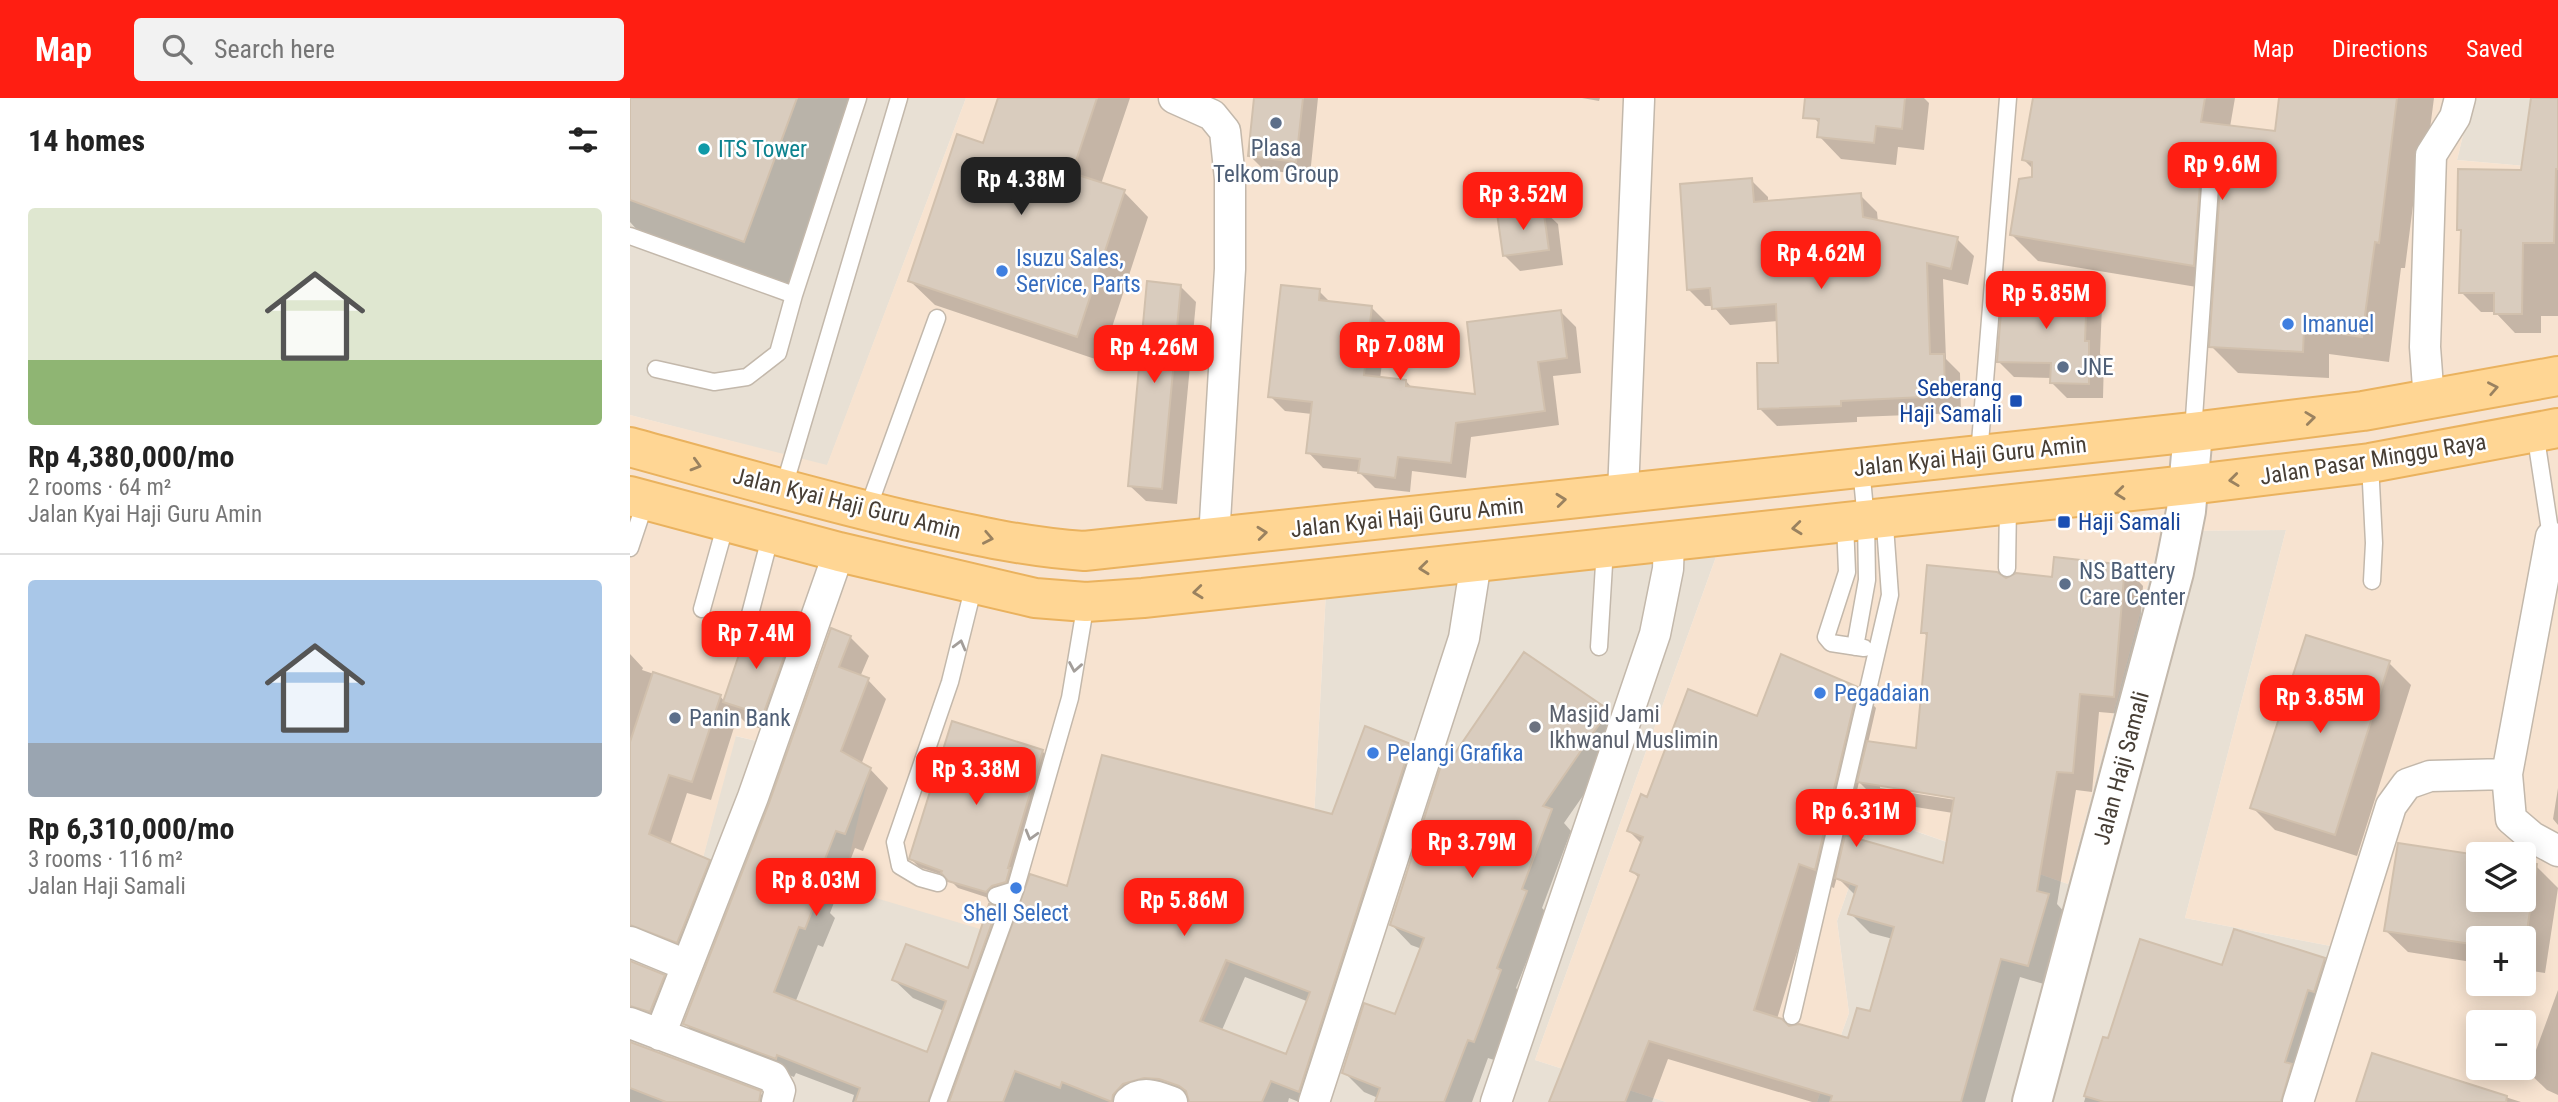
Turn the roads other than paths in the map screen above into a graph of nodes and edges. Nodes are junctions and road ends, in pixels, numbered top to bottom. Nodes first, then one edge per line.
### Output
1 (858, 98) edge
2 (899, 98) edge
3 (1174, 98) edge
4 (2008, 98) edge
5 (2460, 98) edge
6 (1639, 100) dead end
7 (2211, 172) dead end
8 (630, 236) edge
9 (794, 295) junction
10 (937, 318) dead end
11 (656, 369) dead end
12 (2558, 376) edge
13 (2429, 401) junction
14 (2193, 432) junction
15 (2544, 437) edge
16 (630, 447) edge
17 (1979, 455) junction
18 (1861, 468) junction
19 (2371, 476) junction
20 (783, 490) junction
21 (1623, 494) junction
22 (2187, 498) junction
23 (638, 507) edge
24 (2008, 510) junction
25 (867, 511) junction
26 (1866, 526) junction
27 (2550, 528) joint
28 (723, 534) junction
29 (1214, 538) junction
30 (769, 542) junction
31 (630, 548) edge
32 (1605, 555) junction
33 (1668, 555) junction
34 (2007, 560) dead end
35 (1475, 571) junction
36 (832, 572) junction
37 (2372, 581) dead end
38 (972, 596) junction
39 (702, 609) dead end
40 (749, 618) dead end
41 (1083, 619) junction
42 (1855, 646) junction
43 (1600, 647) dead end
44 (1877, 650) junction
45 (2507, 774) junction
46 (2558, 851) edge
47 (938, 883) dead end
48 (1015, 890) junction
49 (996, 896) dead end
50 (630, 942) edge
51 (687, 965) junction
52 (1792, 1016) dead end
53 (630, 1023) edge
54 (660, 1035) junction
55 (777, 1102) edge
56 (938, 1102) edge
57 (1129, 1102) edge
58 (1172, 1102) edge
59 (1314, 1102) edge
60 (1496, 1102) edge
61 (2032, 1102) edge
62 (2298, 1102) edge

1 - 9 lane
2 - 20 lane
3 - 29 street
4 - 17 lane
5 - 13 street
6 - 21 street
7 - 14 lane
8 - 9 lane
9 - 11 lane
10 - 25 lane
13 -> 12 main road
14 -> 13 main road
14 - 17 main road, Jalan Kyai Haji Guru Amin
14 - 22 street, Jalan Haji Samali
15 - 19 main road, Jalan Pasar Minggu Raya
15 - 27 lane
16 -> 20 main road, Jalan Kyai Haji Guru Amin
17 - 18 main road, Jalan Kyai Haji Guru Amin
18 - 21 main road, Jalan Kyai Haji Guru Amin
18 - 26 lane
19 -> 22 main road, Jalan Pasar Minggu Raya
19 - 37 lane
20 - 25 main road, Jalan Kyai Haji Guru Amin
29 -> 21 main road, Jalan Kyai Haji Guru Amin
22 -> 24 main road
22 - 61 street, Jalan Haji Samali
23 - 28 main road
23 - 31 lane
24 - 26 main road
24 - 34 lane
25 -> 29 main road, Jalan Kyai Haji Guru Amin
26 -> 33 main road
26 - 42 lane
26 - 42 lane
26 - 44 lane
27 - 45 street
28 - 30 main road
28 - 39 lane
30 - 36 main road
30 - 40 lane
32 - 33 main road
32 - 35 main road
32 - 43 lane
33 - 60 street
35 -> 41 main road
35 - 59 street
36 - 38 main road
36 - 51 street
38 - 41 main road
47 -> 38 lane
41 -> 48 lane
42 - 44 lane
44 - 52 lane
45 - 46 street
45 - 62 street
48 - 49 lane
48 - 56 lane
50 - 51 street
51 - 54 street
53 - 54 street
54 - 55 street
57 - 58 street

